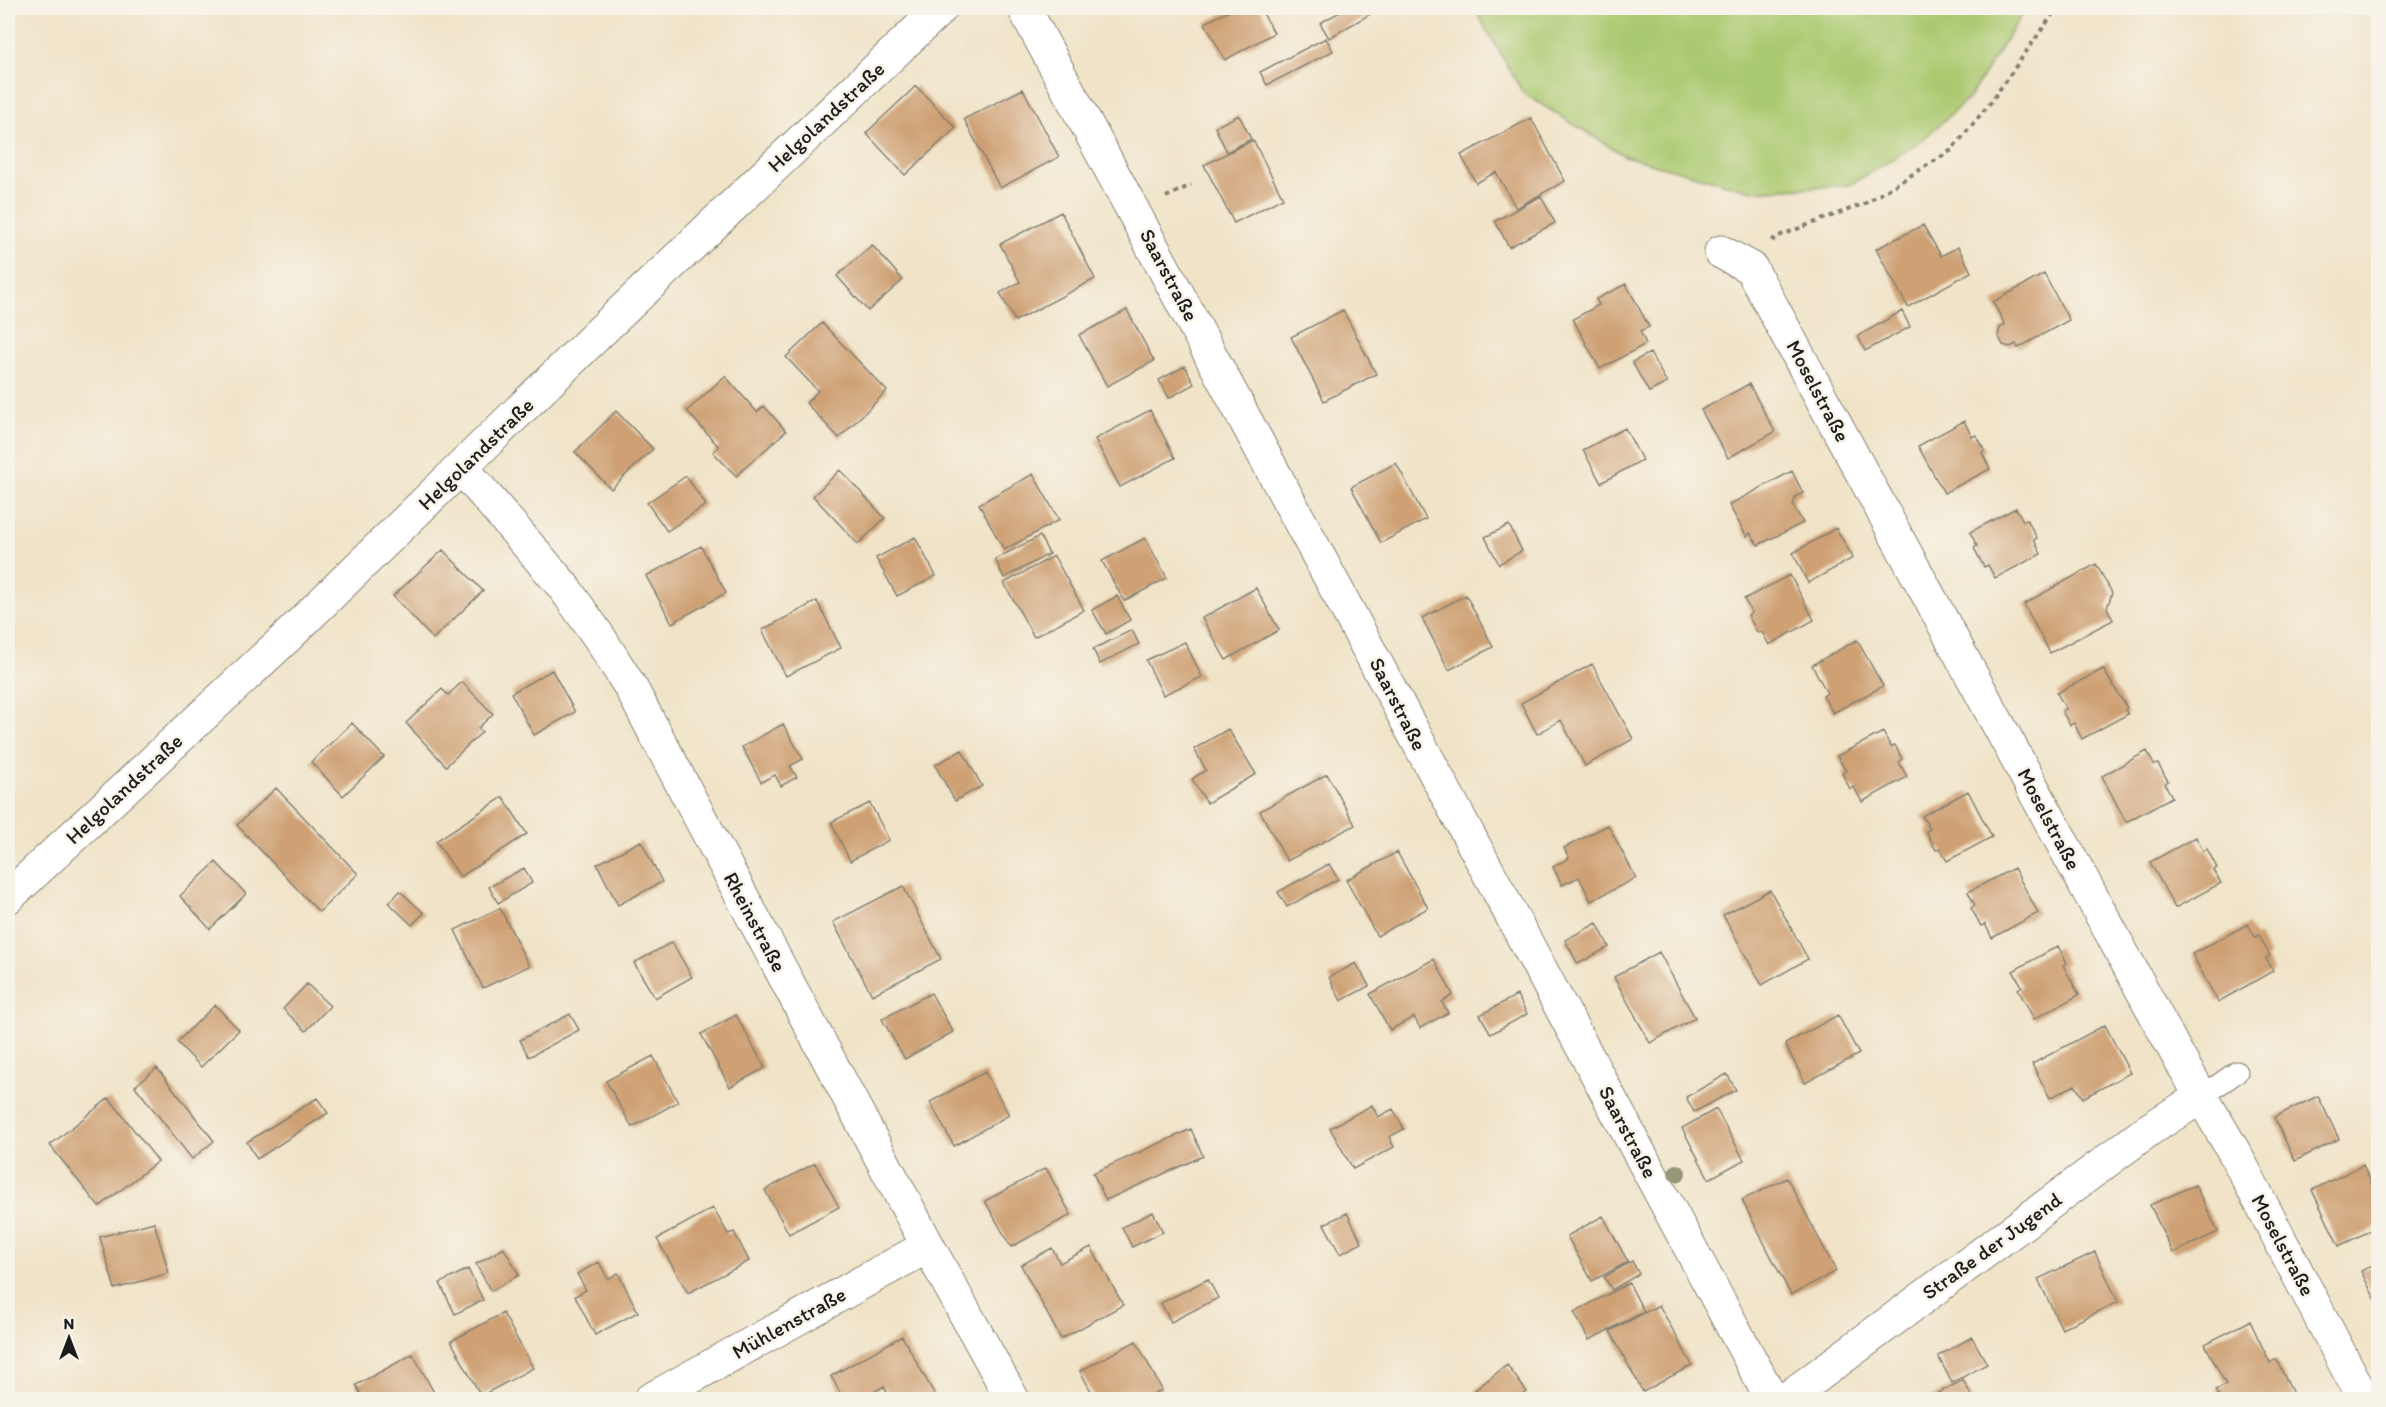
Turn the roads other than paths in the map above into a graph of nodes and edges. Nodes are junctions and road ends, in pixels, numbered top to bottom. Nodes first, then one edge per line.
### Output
1 (941, 8) edge
2 (1024, 8) edge
3 (1721, 252) dead end
4 (462, 468) junction
5 (8, 897) edge
6 (2237, 1072) dead end
7 (2201, 1097) junction
8 (928, 1246) junction
9 (650, 1400) edge
10 (1013, 1400) edge
11 (1772, 1400) edge
12 (1785, 1400) edge
13 (2364, 1400) edge

1 - 4 street, Helgolandstraße
2 - 11 street, Saarstraße
3 - 7 street, Moselstraße
4 - 5 street, Helgolandstraße
4 - 8 street, Rheinstraße
6 - 7 lane
7 - 12 street, Straße der Jugend
7 - 13 street, Moselstraße
8 - 9 street, Mühlenstraße
8 - 10 street, Rheinstraße

